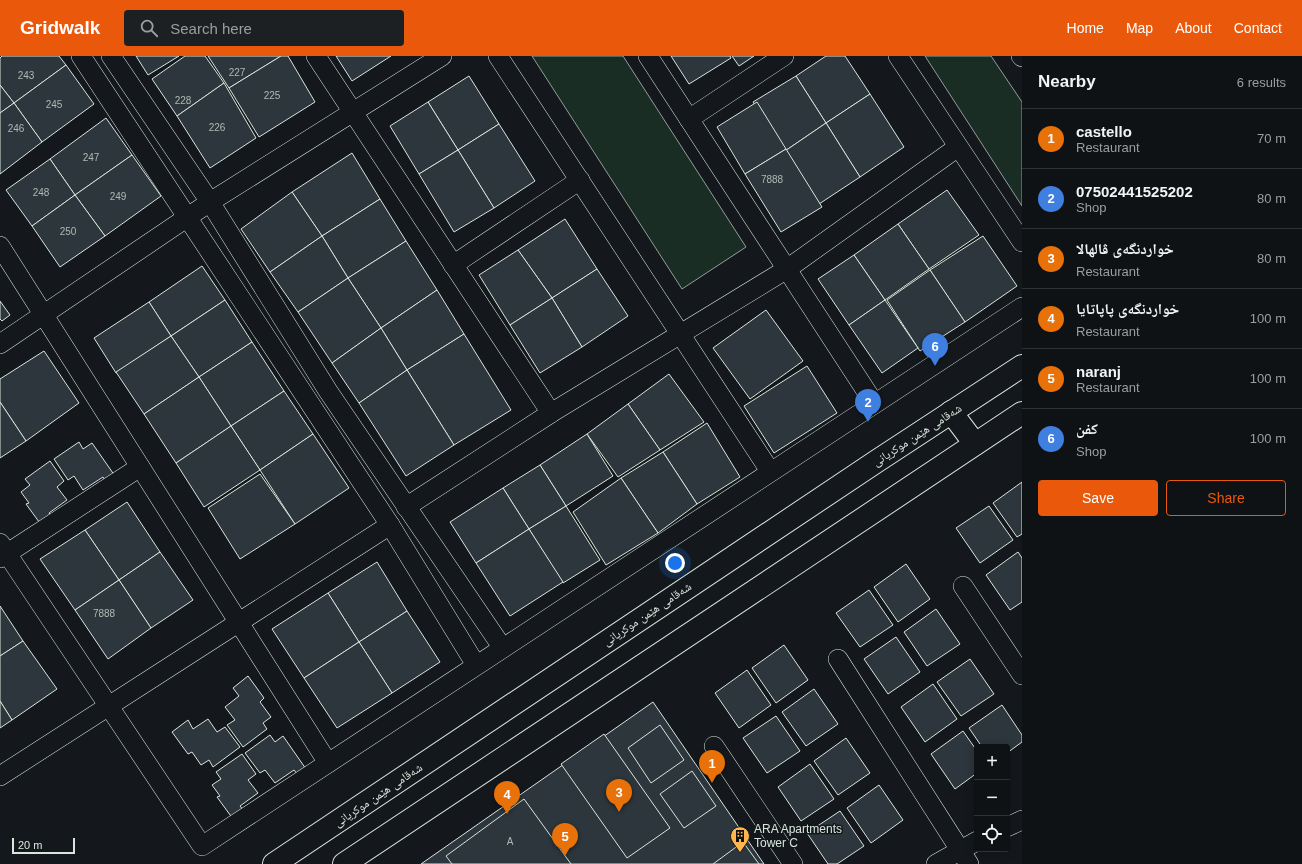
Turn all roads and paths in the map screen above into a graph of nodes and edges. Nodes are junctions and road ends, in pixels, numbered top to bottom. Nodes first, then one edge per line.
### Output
1 (81, 56) edge
2 (112, 56) edge
3 (316, 56) edge
4 (442, 56) edge
5 (498, 56) edge
6 (648, 56) edge
7 (784, 56) edge
8 (898, 56) edge
9 (353, 112) junction
10 (689, 119) junction
11 (958, 147) junction
12 (580, 180) junction
13 (210, 202) junction
14 (188, 217) junction
15 (1022, 242) edge
16 (0, 246) edge
17 (453, 264) junction
18 (787, 269) junction
19 (1022, 307) edge
20 (44, 314) junction
21 (680, 334) junction
22 (0, 344) edge
23 (1022, 366) edge
24 (874, 403) junction
25 (951, 412) junction
26 (551, 413) junction
27 (1022, 413) edge
28 (975, 444) junction
29 (140, 467) junction
30 (770, 471) junction
31 (406, 507) junction
32 (390, 525) junction
33 (2, 552) edge
34 (963, 586) dead end
35 (239, 622) junction
36 (502, 647) junction
37 (838, 659) dead end
38 (476, 665) junction
39 (1022, 675) edge
40 (108, 707) junction
41 (714, 746) dead end
42 (328, 763) junction
43 (0, 776) edge
44 (1022, 820) edge
45 (1010, 825) edge
46 (974, 845) edge
47 (964, 857) edge
48 (347, 863) edge
49 (274, 864) edge
50 (794, 864) edge
51 (936, 864) edge

1 - 14 street
2 - 13 street
3 - 9 street
4 - 9 street
5 - 12 street
6 - 10 street
7 - 10 street
8 - 11 street
9 - 13 street
9 - 17 street
10 - 18 street
11 - 15 street
11 - 18 street
12 - 17 street
12 - 21 street
13 - 14 street
13 - 31 street
14 - 20 street
14 - 32 street
16 - 20 street
17 - 26 street
18 - 21 street
18 - 24 street
19 - 24 street
20 - 22 street
20 - 29 street
21 - 26 street
21 - 30 street
23 - 25 street, شەقامی هێمن موکریانی
24 - 30 street
25 - 28 street
25 - 49 street, شەقامی هێمن موکریانی
26 - 31 street
27 - 28 street
28 - 48 street
29 - 33 street
29 - 35 street
30 - 36 street
31 - 36 street
32 - 35 street
32 - 38 street
33 - 40 street
34 - 39 street
35 - 40 street
35 - 42 street
36 - 38 street
37 - 47 street
38 - 42 street
40 - 42 street
40 - 43 street
41 - 50 street
44 - 45 street
46 - 47 street
47 - 51 street

